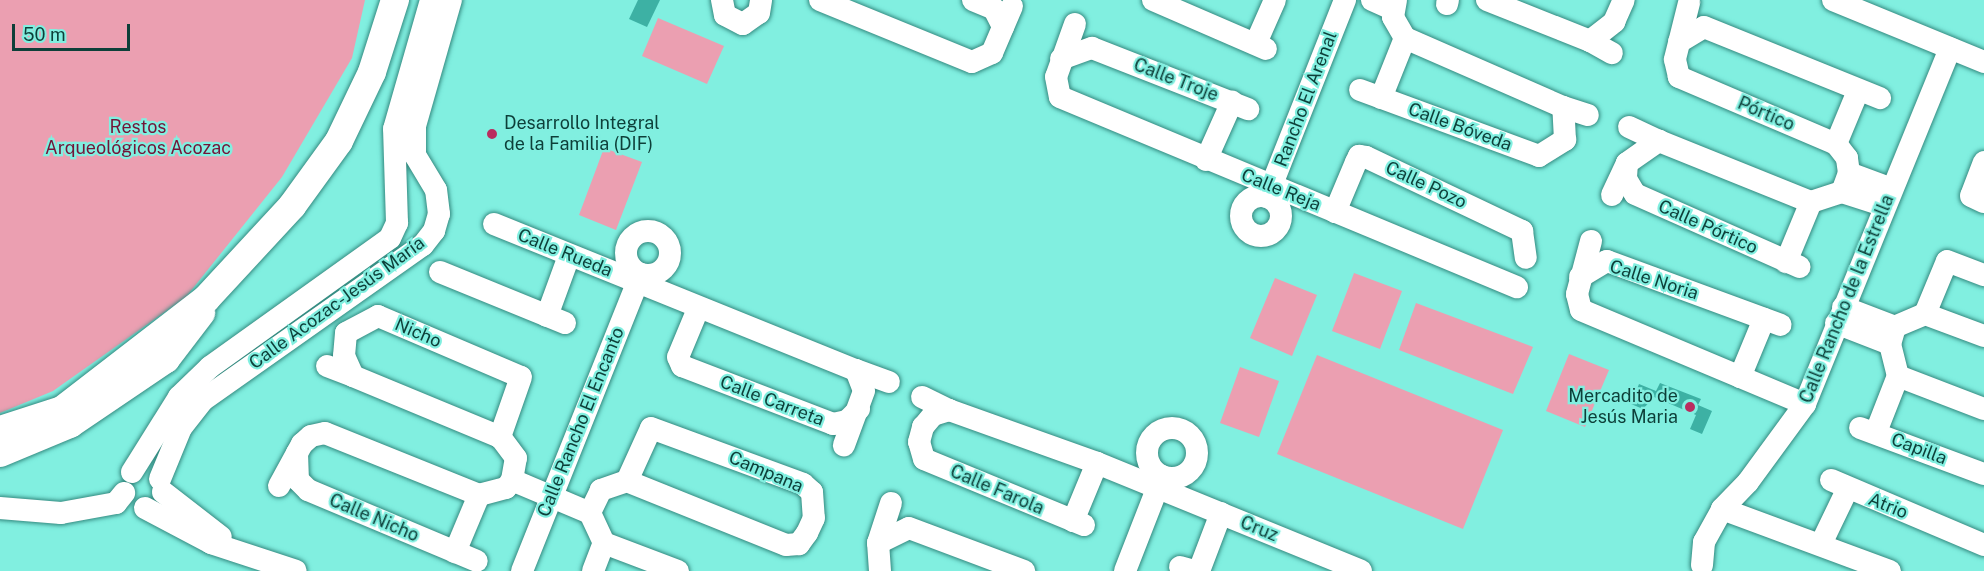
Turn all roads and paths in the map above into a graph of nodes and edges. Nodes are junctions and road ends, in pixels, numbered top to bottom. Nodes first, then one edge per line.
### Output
1 (395, 0) edge
2 (431, 0) edge
3 (451, 0) edge
4 (722, 0) edge
5 (761, 0) edge
6 (820, 0) edge
7 (973, 0) edge
8 (1153, 0) edge
9 (1275, 0) edge
10 (1345, 0) edge
11 (1487, 0) edge
12 (1624, 0) edge
13 (1833, 0) edge
14 (1387, 3) edge
15 (1689, 3) dead end
16 (1012, 6) dead end
17 (1869, 7) edge
18 (1613, 11) edge
19 (1075, 24) dead end
20 (1000, 34) junction
21 (1405, 38) junction
22 (1590, 41) junction
23 (1678, 42) junction
24 (1950, 48) junction
25 (1612, 53) dead end
26 (1061, 59) junction
27 (1984, 62) edge
28 (1360, 90) dead end
29 (1858, 90) junction
30 (1381, 98) junction
31 (1880, 98) dead end
32 (1563, 106) junction
33 (1588, 115) dead end
34 (1629, 127) dead end
35 (1836, 144) junction
36 (1206, 160) junction
37 (1627, 162) junction
38 (1984, 162) edge
39 (1663, 169) junction
40 (1845, 183) junction
41 (1269, 192) junction
42 (1612, 195) dead end
43 (1889, 198) junction
44 (1811, 202) junction
45 (1984, 202) edge
46 (1335, 212) junction
47 (494, 224) dead end
48 (1536, 233) dead end
49 (1592, 241) dead end
50 (569, 256) junction
51 (1526, 258) junction
52 (348, 268) junction
53 (440, 272) dead end
54 (1984, 275) edge
55 (1580, 277) junction
56 (639, 278) junction
57 (363, 287) junction
58 (698, 309) junction
59 (1925, 314) junction
60 (1840, 315) junction
61 (1892, 336) junction
62 (1984, 336) edge
63 (327, 366) dead end
64 (856, 370) junction
65 (353, 376) junction
66 (1898, 376) junction
67 (1740, 377) junction
68 (889, 382) dead end
69 (922, 397) dead end
70 (1805, 404) junction
71 (859, 409) junction
72 (1984, 409) edge
73 (949, 410) junction
74 (66, 417) junction
75 (300, 424) dead end
76 (0, 430) edge
77 (325, 434) junction
78 (500, 437) junction
79 (844, 445) dead end
80 (0, 453) edge
81 (297, 453) junction
82 (1096, 463) junction
83 (132, 472) junction
84 (515, 473) junction
85 (1984, 474) edge
86 (627, 481) junction
87 (1160, 482) junction
88 (162, 485) junction
89 (279, 486) dead end
90 (554, 488) junction
91 (829, 489) dead end
92 (124, 493) junction
93 (479, 495) junction
94 (891, 503) dead end
95 (592, 505) junction
96 (0, 508) edge
97 (145, 508) junction
98 (1722, 509) junction
99 (1221, 513) junction
100 (814, 518) junction
101 (604, 543) junction
102 (878, 543) junction
103 (1821, 544) junction
104 (1984, 545) edge
105 (236, 549) junction
106 (455, 552) junction
107 (477, 561) dead end
108 (1703, 569) edge
109 (1191, 570) edge
110 (296, 571) edge
111 (522, 571) edge
112 (592, 571) edge
113 (678, 571) edge
114 (880, 571) edge
115 (1024, 571) edge
116 (1125, 571) edge
117 (1361, 571) edge
118 (1890, 571) edge

1 - 74 main road
2 - 52 street, Calle Acozac-Jesús María
3 - 57 street, Calle Acozac-Jesús María
4 - 5 street
6 - 20 street
7 - 20 street
8 - 9 street
10 - 41 street, Rancho El Arenal
11 - 22 street
12 - 18 street
13 - 17 street
14 - 21 street
15 - 23 street, Pórtico
16 - 20 street
17 - 24 street
18 - 22 street
19 - 26 street
21 - 30 street
21 - 32 street
22 - 25 street
23 - 29 street
23 - 35 street, Pórtico
24 - 27 street
24 - 43 street, Calle Rancho de la Estrella
26 - 36 street, Calle Reja
26 - 36 street, Calle Troje
28 - 30 street
29 - 31 street
29 - 35 street
30 - 32 street, Calle Bóveda
32 - 33 street
34 - 39 street
35 - 40 street
36 - 41 street, Calle Reja
37 - 39 street
37 - 39 street, Calle Pórtico
37 - 42 street
38 - 45 street
39 - 44 street
39 - 44 street, Calle Pórtico
40 - 43 street
40 - 44 street
41 - 46 street, Calle Reja
43 - 60 street, Calle Rancho de la Estrella
46 - 51 street, Calle Reja
46 - 51 street, Calle Pozo
47 - 50 street, Calle Rueda
48 - 51 street
49 - 55 street
50 - 53 street
50 - 56 street, Calle Rueda
52 - 57 street
52 - 83 street, Calle Acozac-Jesús María
54 - 59 street
55 - 67 street, Calle Noria
55 - 67 street, Calle Noria
56 - 58 street, Calle Rueda
56 - 90 street, Calle Rancho El Encanto
57 - 88 street, Calle Acozac-Jesús María
58 - 64 street
58 - 71 street, Calle Carreta
59 - 61 street
59 - 62 street
60 - 61 street
60 - 70 street, Calle Rancho de la Estrella
61 - 66 street
63 - 65 street
64 - 68 street
64 - 71 street
65 - 78 street
65 - 78 street, Nicho
66 - 72 street
66 - 85 street, Capilla
67 - 70 street, Calle Noria
69 - 73 street
70 - 98 street, Calle Rancho de la Estrella
71 - 79 street
73 - 82 street
73 - 82 street, Calle Farola
74 - 76 main road
74 - 80 main road
75 - 77 street
77 - 81 street
77 - 93 street
78 - 84 street
81 - 89 street
81 - 106 street, Calle Nicho
82 - 87 street
83 - 88 street
83 - 92 street
84 - 90 street
84 - 93 street
86 - 95 street
86 - 100 street, Campana
86 - 100 street, Campana
87 - 99 street, Cruz
87 - 116 street
88 - 97 street
88 - 105 street
90 - 95 street
90 - 111 street, Calle Rancho El Encanto
91 - 100 street
92 - 96 street
92 - 97 street
93 - 106 street
94 - 102 street
95 - 101 street
97 - 105 street
98 - 103 street
98 - 108 street, Calle Rancho de la Estrella
99 - 109 street
99 - 117 street, Cruz
101 - 112 street
101 - 113 street
102 - 114 street
102 - 115 street
103 - 104 street, Atrio
103 - 118 street
105 - 110 street
106 - 107 street, Calle Nicho

